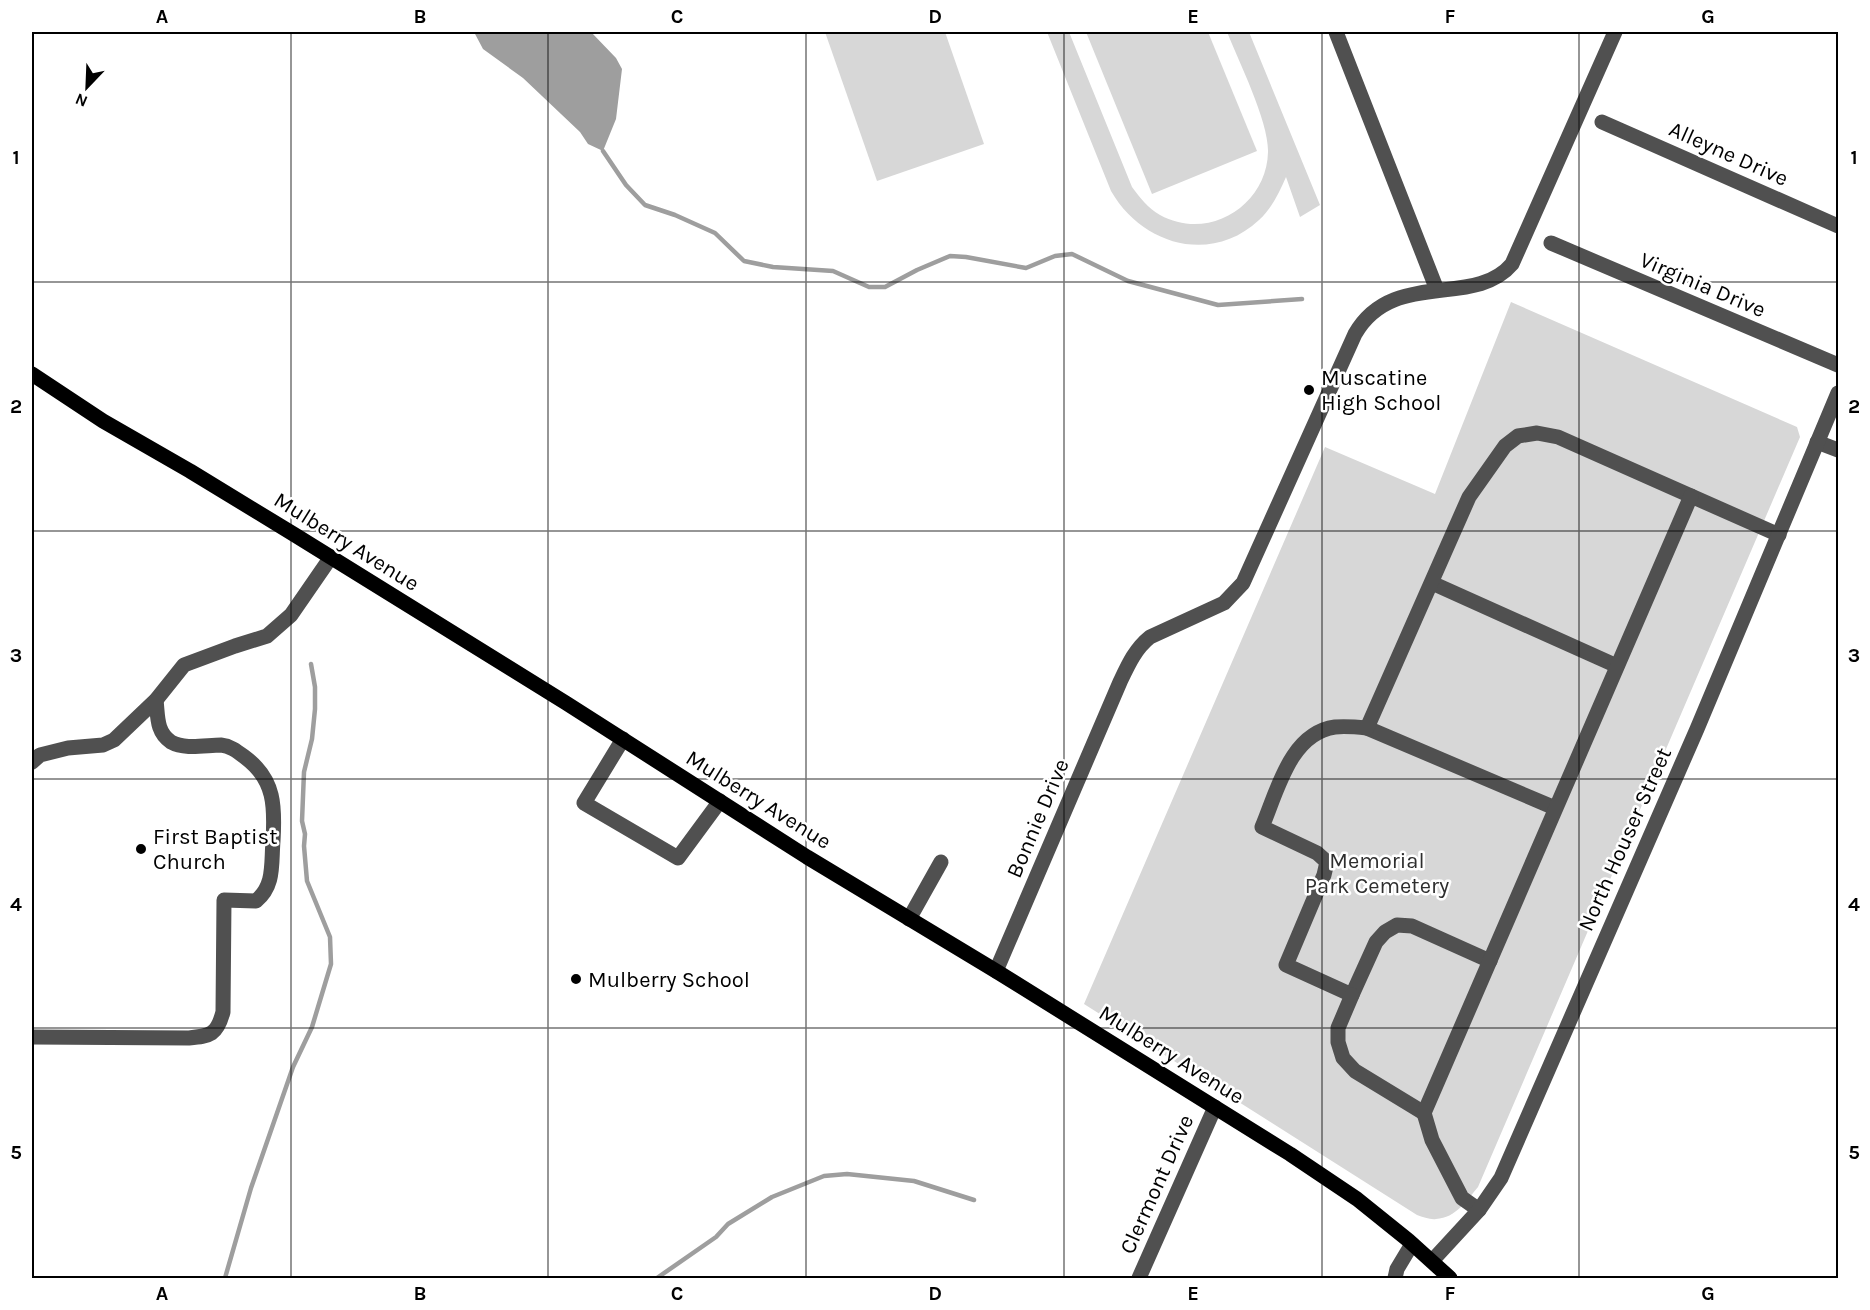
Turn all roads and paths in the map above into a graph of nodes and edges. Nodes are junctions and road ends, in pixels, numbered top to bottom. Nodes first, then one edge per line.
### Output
1 (1336, 32) edge
2 (1615, 32) edge
3 (1602, 122) dead end
4 (1839, 226) edge
5 (1551, 243) dead end
6 (1437, 290) junction
7 (1839, 365) edge
8 (32, 374) edge
9 (1839, 393) edge
10 (1833, 420) edge
11 (1817, 442) junction
12 (1839, 450) edge
13 (1690, 496) junction
14 (1779, 535) junction
15 (331, 557) junction
16 (1432, 583) junction
17 (1617, 666) junction
18 (156, 700) junction
19 (1367, 728) junction
20 (623, 739) junction
21 (32, 762) edge
22 (720, 801) junction
23 (1555, 808) junction
24 (941, 862) dead end
25 (909, 919) junction
26 (1490, 961) junction
27 (996, 971) junction
28 (1352, 995) junction
29 (32, 1037) edge
30 (1215, 1107) junction
31 (1424, 1113) junction
32 (1479, 1210) junction
33 (1412, 1244) junction
34 (1432, 1261) junction
35 (1140, 1278) edge
36 (1395, 1278) edge
37 (1450, 1278) edge

1 - 6 street
2 - 6 street, Bonnie Drive
3 - 4 street, Alleyne Drive
5 - 7 street, Virginia Drive
6 - 27 street, Bonnie Drive
8 - 15 main road, Mulberry Avenue
9 - 10 street, North Houser Street
10 - 11 street, North Houser Street
11 - 12 street
11 - 14 street, North Houser Street
13 - 14 street
13 - 16 street
13 - 17 street
14 - 32 street, North Houser Street
15 - 18 street
15 - 20 main road, Mulberry Avenue
16 - 17 street
16 - 19 street
17 - 23 street
18 - 21 street
18 - 29 street
19 - 23 street
19 - 28 street
20 - 22 main road, Mulberry Avenue
20 - 22 street
22 - 25 main road, Mulberry Avenue
23 - 26 street
24 - 25 street
25 - 27 main road, Mulberry Avenue
26 - 28 street
26 - 31 street
27 - 30 main road, Mulberry Avenue
28 - 31 street
30 - 33 main road, Mulberry Avenue
30 - 35 street, Clermont Drive
31 - 32 street
32 - 34 street, North Houser Street
33 - 34 main road, Mulberry Avenue
33 - 36 street
34 - 37 main road, Mulberry Avenue

